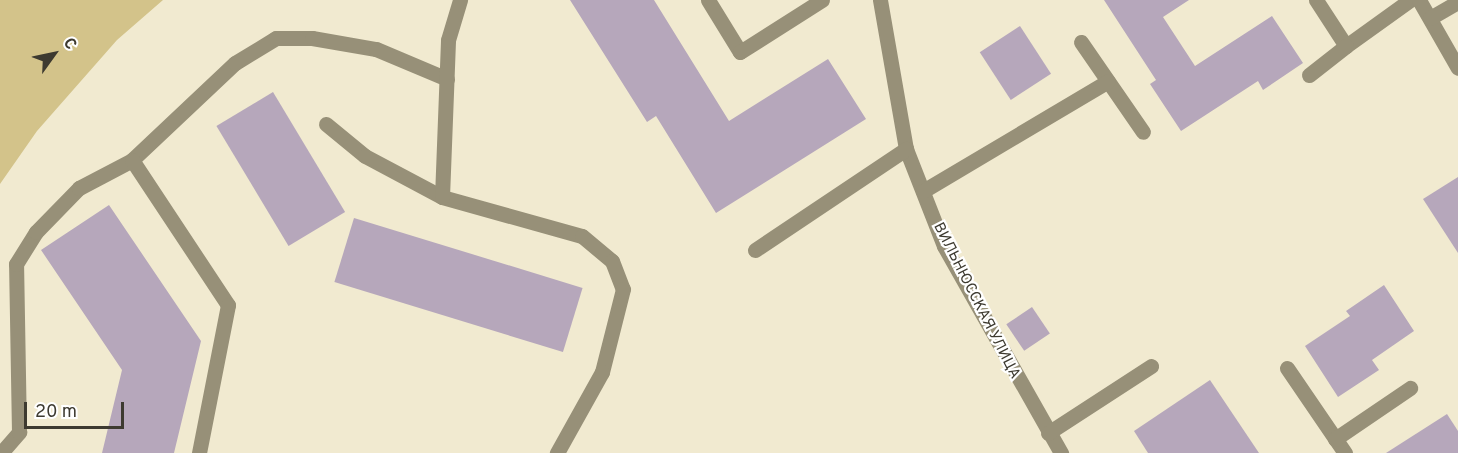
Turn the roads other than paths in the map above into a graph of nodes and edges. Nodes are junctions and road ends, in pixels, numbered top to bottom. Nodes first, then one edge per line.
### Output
1 (460, 0) edge
2 (708, 0) edge
3 (822, 0) edge
4 (880, 0) edge
5 (1316, 0) edge
6 (1410, 0) edge
7 (1419, 0) edge
8 (1458, 2) edge
9 (1430, 18) junction
10 (1081, 42) dead end
11 (1346, 46) junction
12 (1458, 68) edge
13 (1309, 75) dead end
14 (447, 80) junction
15 (1108, 81) junction
16 (326, 124) dead end
17 (1143, 132) dead end
18 (906, 149) junction
19 (132, 160) junction
20 (923, 191) junction
21 (442, 197) junction
22 (755, 250) dead end
23 (1151, 366) dead end
24 (1287, 368) dead end
25 (1410, 388) dead end
26 (1048, 433) junction
27 (1335, 439) junction
28 (1, 453) edge
29 (199, 453) edge
30 (557, 453) edge
31 (1061, 453) edge
32 (1345, 453) edge

1 - 14 street
2 - 3 street
4 - 18 street, ВИЛЬНЮССКАЯ УЛИЦА
5 - 11 street
6 - 11 street
7 - 9 street
8 - 9 street
9 - 12 street
10 - 15 street
11 - 13 street
14 - 19 street
14 - 21 street
15 - 17 street
15 - 20 street
16 - 21 street
18 - 20 street, ВИЛЬНЮССКАЯ УЛИЦА
18 - 22 street
19 - 28 street
19 - 29 street
20 - 26 street, ВИЛЬНЮССКАЯ УЛИЦА
21 - 30 street
23 - 26 street
24 - 27 street
25 - 27 street
26 - 31 street, ВИЛЬНЮССКАЯ УЛИЦА
27 - 32 street

